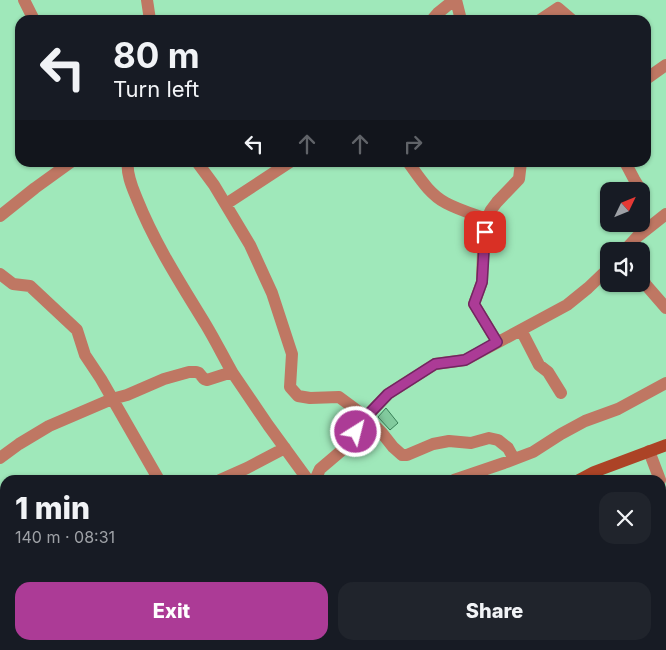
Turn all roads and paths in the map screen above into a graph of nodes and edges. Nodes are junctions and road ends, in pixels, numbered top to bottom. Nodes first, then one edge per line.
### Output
1 (24, 0) edge
2 (147, 0) edge
3 (455, 0) edge
4 (32, 15) edge
5 (149, 15) edge
6 (436, 15) edge
7 (460, 15) edge
8 (548, 15) edge
9 (566, 15) edge
10 (666, 65) edge
11 (651, 76) edge
12 (64, 167) edge
13 (127, 167) edge
14 (200, 167) edge
15 (282, 167) edge
16 (412, 167) edge
17 (520, 167) edge
18 (628, 167) edge
19 (636, 182) edge
20 (226, 204) junction
21 (666, 214) edge
22 (0, 216) edge
23 (487, 219) junction
24 (633, 242) edge
25 (0, 274) edge
26 (600, 277) edge
27 (650, 290) edge
28 (666, 308) edge
29 (521, 330) junction
30 (497, 342) junction
31 (232, 372) junction
32 (666, 384) edge
33 (561, 393) dead end
34 (112, 399) junction
35 (366, 417) junction
36 (666, 445) edge
37 (285, 448) junction
38 (649, 452) junction
39 (0, 458) edge
40 (514, 459) junction
41 (156, 475) edge
42 (231, 475) edge
43 (304, 475) edge
44 (317, 475) edge
45 (469, 475) edge
46 (588, 475) edge
47 (659, 475) edge

1 - 4 street
2 - 5 street
3 - 6 street
3 - 7 street
8 - 9 street
10 - 11 street
12 - 22 street
13 - 31 street
14 - 20 street
15 - 20 street
16 - 23 street
17 - 23 street
18 - 19 street
20 - 35 street
21 - 24 street
23 - 30 street
25 - 34 street
26 - 29 street
27 - 28 street
29 - 30 street
29 - 33 street
30 - 35 street
31 - 34 street
31 - 37 street
32 - 40 street
34 - 39 street
34 - 41 street
35 - 40 street
35 - 44 street
36 - 38 street
37 - 42 street
37 - 43 street
38 - 46 street
38 - 47 street
40 - 45 street

